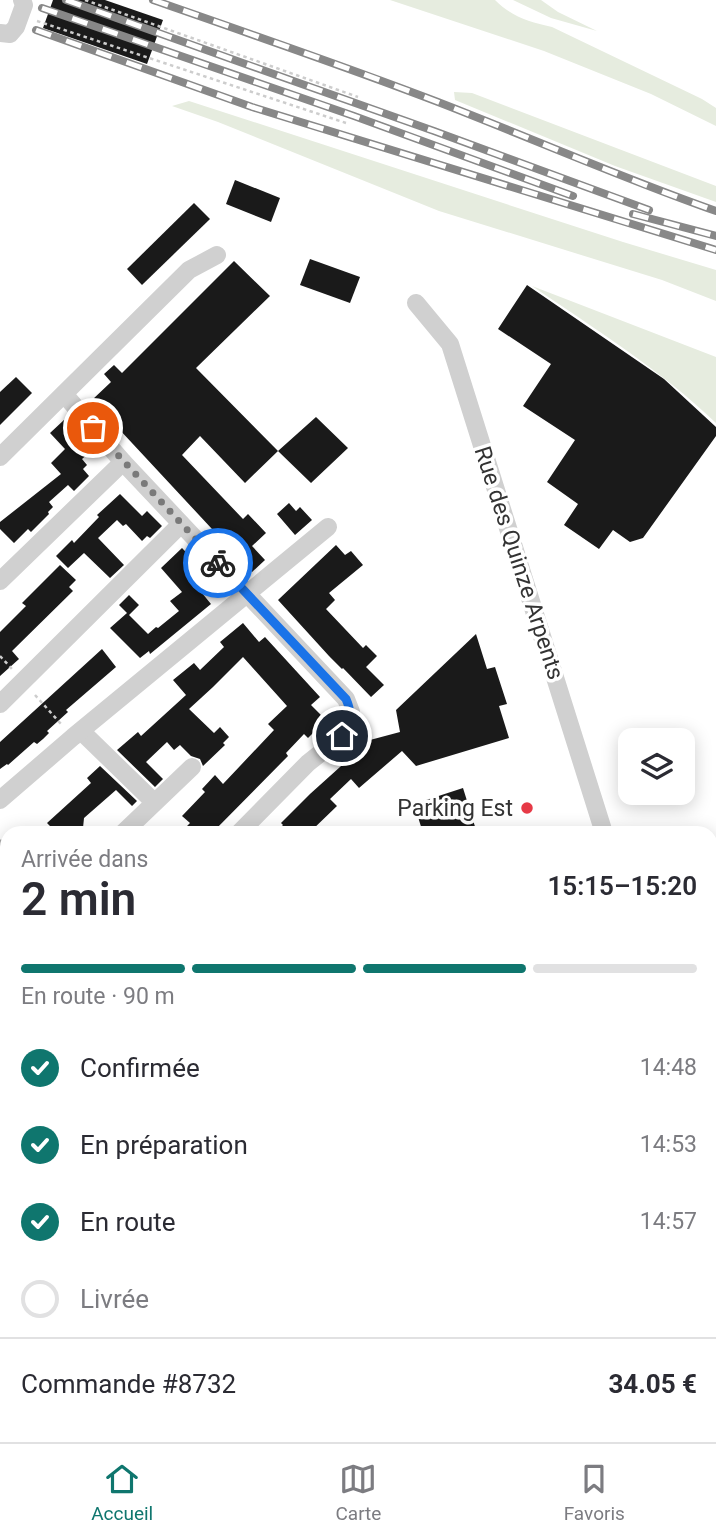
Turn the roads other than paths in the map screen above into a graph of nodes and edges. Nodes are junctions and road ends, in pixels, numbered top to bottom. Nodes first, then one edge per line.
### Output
1 (22, 0) edge
2 (0, 33) edge
3 (217, 255) dead end
4 (416, 303) dead end
5 (64, 394) junction
6 (0, 457) edge
7 (123, 462) junction
8 (181, 524) junction
9 (328, 527) dead end
10 (0, 581) edge
11 (247, 593) junction
12 (0, 704) edge
13 (77, 734) junction
14 (192, 767) dead end
15 (0, 800) edge
16 (154, 802) junction
17 (130, 826) edge
18 (246, 826) edge
19 (602, 826) edge

1 - 2 street
3 - 5 street
4 - 19 street, Rue des Quinze Arpents
5 - 6 street
5 - 7 street
7 - 8 street
7 - 10 street
8 - 11 street
8 - 12 street
9 - 11 street
11 - 13 street
11 - 18 street
13 - 15 street
13 - 16 street
14 - 16 street
16 - 17 street

